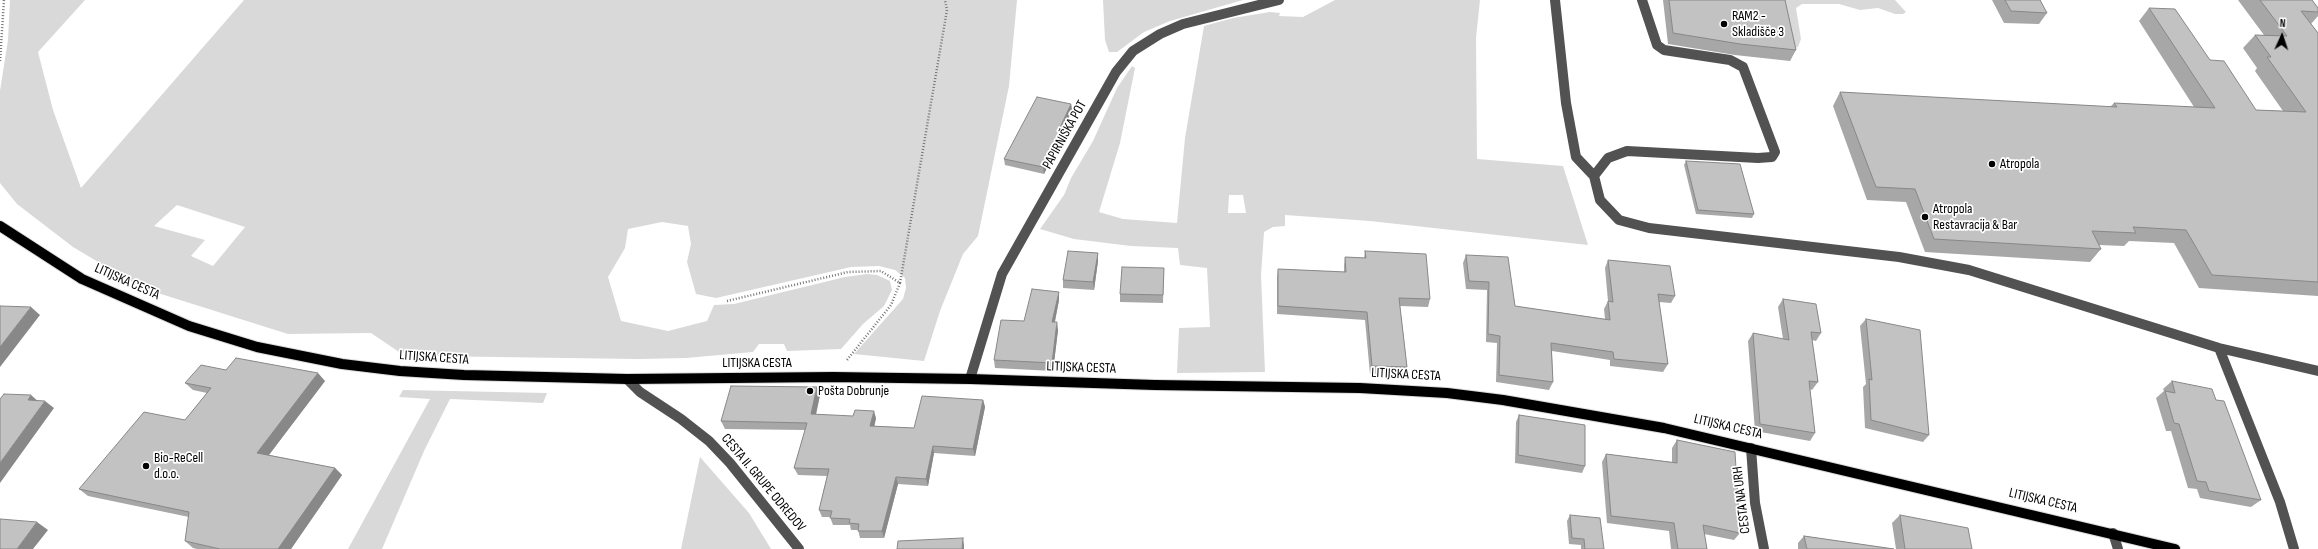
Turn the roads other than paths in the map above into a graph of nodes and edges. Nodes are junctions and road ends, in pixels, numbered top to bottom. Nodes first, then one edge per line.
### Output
1 (1279, 0) edge
2 (1555, 0) edge
3 (1642, 0) edge
4 (1594, 176) junction
5 (0, 226) edge
6 (2219, 348) junction
7 (2318, 371) edge
8 (627, 379) junction
9 (970, 380) junction
10 (1751, 448) junction
11 (2113, 533) junction
12 (799, 549) edge
13 (1764, 549) edge
14 (2118, 549) edge
15 (2175, 549) edge
16 (2294, 549) edge

1 - 9 street, PAPIRNIŠKA POT
2 - 4 street
3 - 4 street
4 - 6 street
5 - 8 main road, LITIJSKA CESTA
6 - 7 street
6 - 16 street
8 - 9 main road, LITIJSKA CESTA
8 - 12 street, CESTA II. GRUPE ODREDOV
9 - 10 main road, LITIJSKA CESTA
10 - 11 main road, LITIJSKA CESTA
10 - 13 street, CESTA NA URH
11 - 14 street
11 - 15 main road, LITIJSKA CESTA

